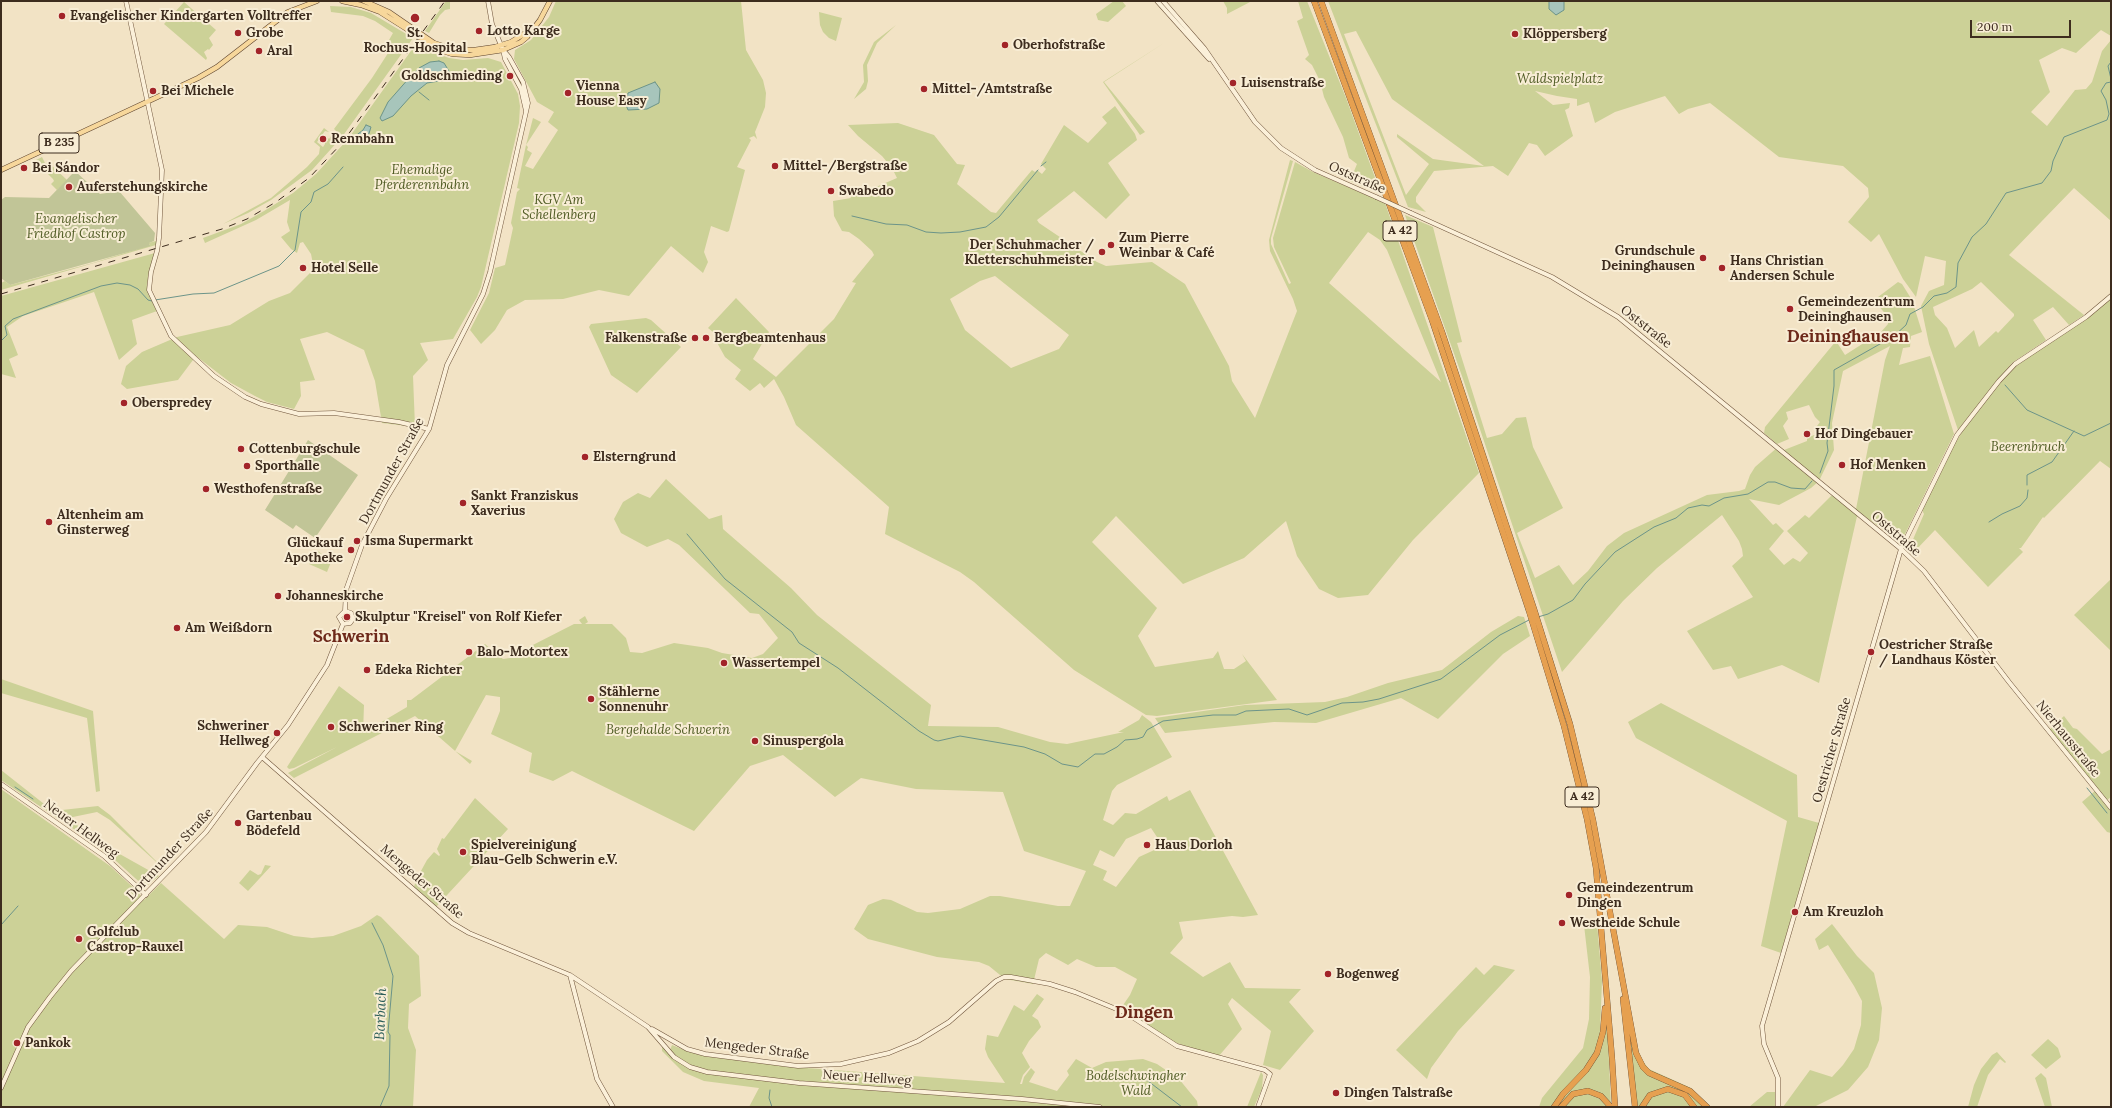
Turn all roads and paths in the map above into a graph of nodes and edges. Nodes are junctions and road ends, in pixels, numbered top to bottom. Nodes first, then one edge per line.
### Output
1 (126, 1) edge
2 (317, 1) edge
3 (342, 1) edge
4 (364, 1) edge
5 (488, 1) edge
6 (550, 1) edge
7 (1158, 1) edge
8 (1163, 1) edge
9 (1314, 1) edge
10 (1321, 1) edge
11 (502, 47) junction
12 (1217, 68) junction
13 (149, 102) junction
14 (1, 170) edge
15 (2111, 296) edge
16 (429, 428) junction
17 (1901, 549) junction
18 (1532, 610) junction
19 (345, 611) junction
20 (1536, 623) junction
21 (344, 624) junction
22 (2009, 682) joint
23 (262, 756) junction
24 (1, 784) edge
25 (2111, 808) edge
26 (146, 895) junction
27 (1615, 935) junction
28 (1606, 974) junction
29 (570, 975) junction
30 (650, 1028) junction
31 (677, 1044) junction
32 (666, 1047) junction
33 (1, 1088) edge
34 (613, 1107) edge
35 (1100, 1107) edge
36 (1258, 1107) edge
37 (1554, 1107) edge
38 (1561, 1107) edge
39 (1611, 1107) edge
40 (1615, 1107) edge
41 (1635, 1107) edge
42 (1642, 1107) edge
43 (1694, 1107) edge
44 (1707, 1107) edge
45 (1778, 1107) edge

1 - 13 main road
2 - 13 main road, B 235
3 - 11 main road
4 - 11 main road
5 - 11 main road, Dortmunder Straße
6 - 11 main road
7 - 12 main road, Oststraße
8 - 12 main road, Oststraße
9 - 18 highway, A 42
10 - 18 highway, A 42
11 - 16 main road, Dortmunder Straße
12 - 17 main road, Oststraße, bridge
13 - 14 main road, B 235
13 - 16 main road
15 - 17 main road, Oestricher Straße
16 - 19 main road, Dortmunder Straße
17 - 22 main road, Oststraße
17 - 45 main road, Oestricher Straße
18 - 20 highway, A 42
19 - 21 main road
19 - 21 main road
20 - 27 highway, A 42
20 - 28 highway, A 42
21 - 23 main road, Dortmunder Straße
22 - 25 main road, Nierhausstraße
23 - 26 main road, Dortmunder Straße
23 - 29 main road, Mengeder Straße
24 - 26 main road, Neuer Hellweg
26 - 33 main road, Dortmunder Straße
27 - 41 highway, A 42
27 - 44 highway
28 - 37 highway
28 - 40 highway, A 42
29 - 30 main road, Mengeder Straße
29 - 34 main road
30 - 31 main road, Mengeder Straße
30 - 32 main road, Neuer Hellweg
31 - 32 main road
31 - 36 main road, Mengeder Straße
32 - 35 main road, Neuer Hellweg
38 - 39 highway
42 - 43 highway

